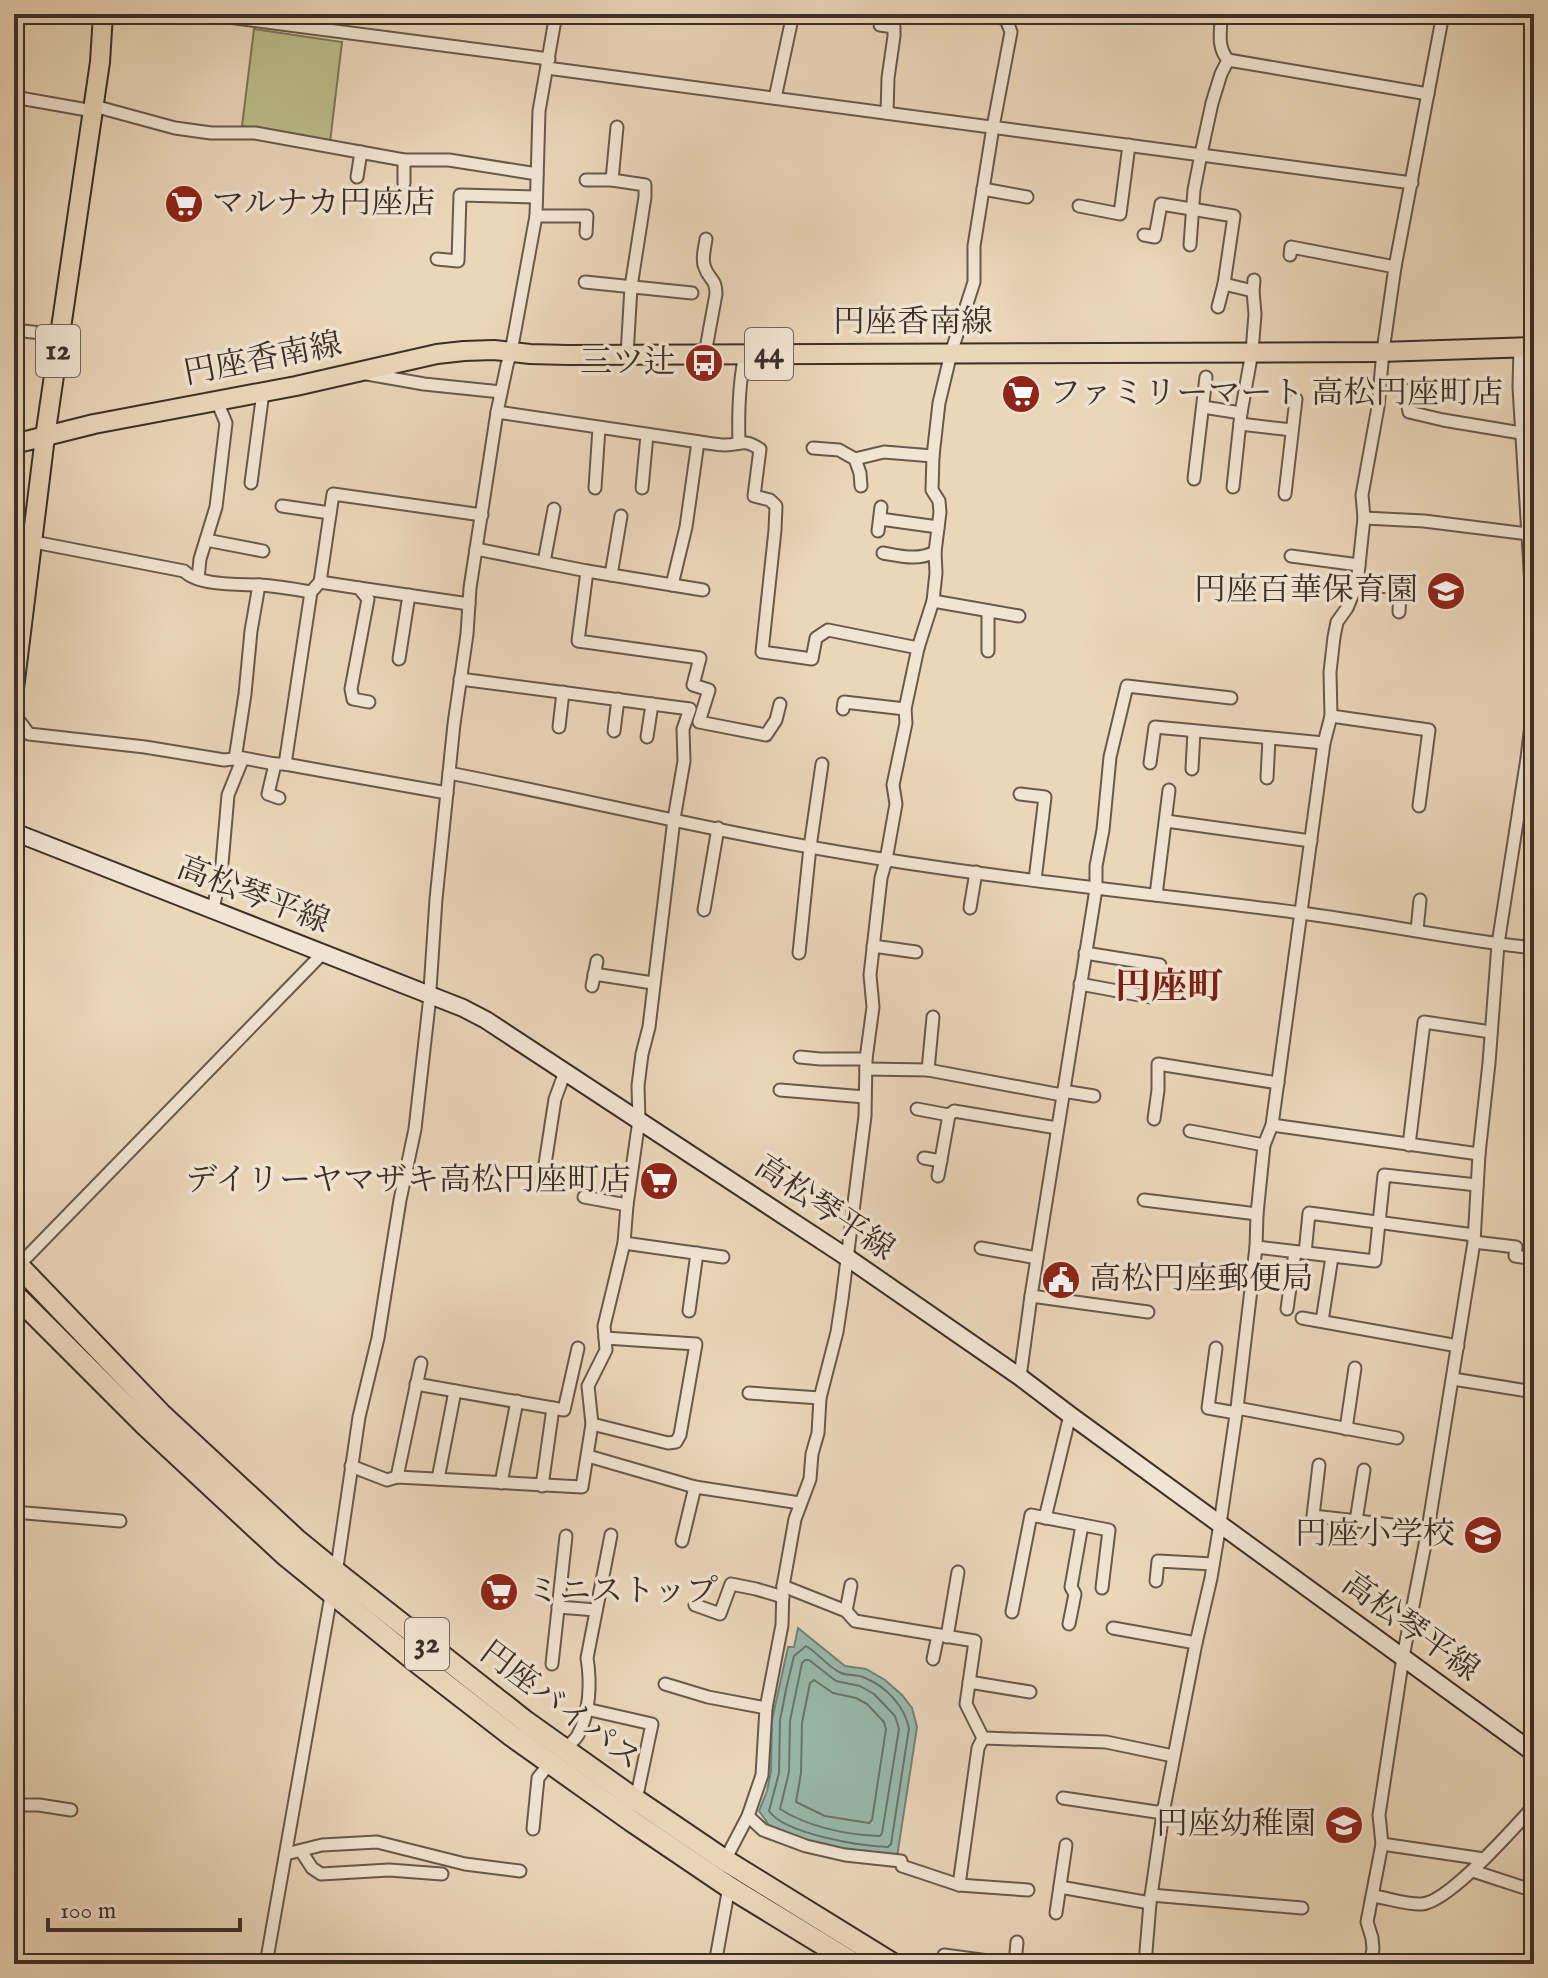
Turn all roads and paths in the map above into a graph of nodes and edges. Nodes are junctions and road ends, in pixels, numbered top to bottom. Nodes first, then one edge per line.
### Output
1 (103, 14) edge
2 (205, 14) edge
3 (556, 14) edge
4 (793, 14) edge
5 (979, 14) edge
6 (1443, 14) edge
7 (1006, 16) edge
8 (1221, 21) dead end
9 (880, 25) dead end
10 (1228, 60) junction
11 (548, 63) junction
12 (1428, 94) junction
13 (14, 97) edge
14 (775, 98) junction
15 (93, 108) junction
16 (887, 113) junction
17 (617, 127) dead end
18 (993, 127) junction
19 (1129, 145) junction
20 (361, 152) junction
21 (1201, 154) junction
22 (404, 160) junction
23 (537, 174) junction
24 (357, 177) dead end
25 (586, 180) dead end
26 (612, 180) junction
27 (404, 183) dead end
28 (1412, 183) junction
29 (983, 189) junction
30 (536, 197) junction
31 (1027, 197) dead end
32 (1079, 206) dead end
33 (1193, 210) junction
34 (536, 216) junction
35 (586, 233) dead end
36 (1144, 235) dead end
37 (706, 239) dead end
38 (1190, 245) dead end
39 (1290, 255) dead end
40 (437, 259) dead end
41 (1395, 267) junction
42 (585, 282) dead end
43 (1224, 284) junction
44 (631, 287) junction
45 (692, 293) dead end
46 (1218, 307) dead end
47 (14, 330) edge
48 (60, 335) junction
49 (1527, 348) edge
50 (1383, 351) junction
51 (511, 352) junction
52 (1252, 352) junction
53 (951, 353) junction
54 (705, 354) junction
55 (745, 354) junction
56 (627, 355) junction
57 (355, 372) junction
58 (1206, 377) dead end
59 (1405, 390) dead end
60 (263, 392) junction
61 (501, 392) junction
62 (1296, 399) dead end
63 (217, 401) junction
64 (1203, 407) junction
65 (497, 412) junction
66 (1241, 418) junction
67 (599, 428) junction
68 (1292, 430) junction
69 (1521, 433) junction
70 (647, 435) junction
71 (45, 437) junction
72 (698, 442) junction
73 (739, 442) junction
74 (14, 444) edge
75 (813, 448) dead end
76 (933, 456) junction
77 (855, 459) junction
78 (1194, 479) dead end
79 (251, 483) dead end
80 (861, 486) dead end
81 (1233, 487) dead end
82 (595, 488) dead end
83 (642, 488) dead end
84 (1285, 494) dead end
85 (282, 506) dead end
86 (554, 509) dead end
87 (330, 513) junction
88 (482, 515) junction
89 (621, 516) dead end
90 (1364, 518) junction
91 (938, 527) junction
92 (878, 531) dead end
93 (1528, 534) junction
94 (206, 540) junction
95 (34, 542) junction
96 (476, 549) junction
97 (263, 551) dead end
98 (935, 552) junction
99 (883, 553) dead end
100 (1291, 556) dead end
101 (544, 562) junction
102 (1359, 565) junction
103 (22, 569) edge
104 (587, 571) junction
105 (611, 575) junction
106 (198, 579) junction
107 (320, 582) junction
108 (1357, 584) junction
109 (259, 585) junction
110 (672, 585) junction
111 (359, 588) junction
112 (703, 590) dead end
113 (311, 592) junction
114 (409, 595) junction
115 (933, 601) junction
116 (469, 604) junction
117 (988, 611) junction
118 (1399, 612) dead end
119 (1019, 616) dead end
120 (1534, 635) edge
121 (918, 648) junction
122 (988, 651) dead end
123 (399, 659) dead end
124 (460, 679) junction
125 (14, 689) edge
126 (563, 692) junction
127 (1231, 698) dead end
128 (618, 699) junction
129 (1534, 700) edge
130 (369, 702) dead end
131 (652, 704) junction
132 (780, 704) dead end
133 (843, 709) dead end
134 (905, 709) junction
135 (1331, 716) junction
136 (14, 721) edge
137 (559, 727) dead end
138 (614, 731) dead end
139 (1194, 731) junction
140 (647, 737) dead end
141 (1269, 738) junction
142 (1324, 743) junction
143 (239, 759) junction
144 (1150, 763) dead end
145 (280, 764) junction
146 (822, 764) dead end
147 (1192, 769) dead end
148 (449, 773) junction
149 (1267, 778) dead end
150 (1169, 790) dead end
151 (447, 793) junction
152 (1020, 794) dead end
153 (279, 798) dead end
154 (1419, 806) dead end
155 (674, 819) junction
156 (1166, 821) junction
157 (718, 828) junction
158 (14, 832) edge
159 (1311, 841) junction
160 (810, 847) junction
161 (886, 860) junction
162 (976, 872) junction
163 (1035, 880) junction
164 (1096, 889) junction
165 (1156, 895) junction
166 (1420, 900) dead end
167 (970, 908) dead end
168 (213, 910) junction
169 (704, 910) dead end
170 (1301, 913) junction
171 (1417, 930) junction
172 (1498, 944) junction
173 (873, 946) junction
174 (1534, 948) edge
175 (916, 952) dead end
176 (323, 953) junction
177 (799, 953) dead end
178 (1085, 953) junction
179 (597, 961) dead end
180 (1160, 965) dead end
181 (653, 983) junction
182 (1080, 984) junction
183 (429, 995) junction
184 (1150, 997) dead end
185 (933, 1017) dead end
186 (1491, 1032) junction
187 (800, 1057) dead end
188 (866, 1064) junction
189 (928, 1070) junction
190 (565, 1072) junction
191 (1278, 1083) junction
192 (780, 1090) dead end
193 (1063, 1093) junction
194 (1094, 1096) dead end
195 (865, 1097) junction
196 (917, 1109) dead end
197 (949, 1115) junction
198 (1154, 1119) dead end
199 (639, 1120) junction
200 (1272, 1125) junction
201 (1057, 1128) junction
202 (1190, 1131) dead end
203 (1264, 1145) junction
204 (1409, 1145) junction
205 (1479, 1154) junction
206 (924, 1158) dead end
207 (941, 1161) junction
208 (938, 1176) dead end
209 (543, 1177) dead end
210 (1477, 1185) junction
211 (584, 1197) dead end
212 (1144, 1200) dead end
213 (627, 1205) junction
214 (1257, 1214) junction
215 (1379, 1222) junction
216 (1474, 1238) junction
217 (624, 1243) junction
218 (1256, 1247) junction
219 (981, 1248) dead end
220 (1300, 1252) junction
221 (697, 1253) junction
222 (723, 1257) dead end
223 (1332, 1257) junction
224 (848, 1258) junction
225 (1037, 1258) junction
226 (1534, 1259) edge
227 (16, 1263) edge
228 (14, 1294) edge
229 (1031, 1296) junction
230 (1287, 1309) dead end
231 (689, 1311) dead end
232 (1148, 1312) dead end
233 (1302, 1318) dead end
234 (1322, 1321) junction
235 (605, 1338) junction
236 (1458, 1346) junction
237 (578, 1348) dead end
238 (1216, 1348) dead end
239 (421, 1363) dead end
240 (1355, 1368) dead end
241 (1020, 1377) junction
242 (1453, 1379) junction
243 (416, 1384) junction
244 (455, 1391) junction
245 (1534, 1392) edge
246 (749, 1393) dead end
247 (820, 1398) junction
248 (517, 1401) junction
249 (553, 1408) junction
250 (1236, 1410) junction
251 (1070, 1415) junction
252 (592, 1424) junction
253 (1346, 1429) junction
254 (1397, 1438) dead end
255 (588, 1456) junction
256 (1319, 1465) dead end
257 (351, 1466) junction
258 (1364, 1470) dead end
259 (397, 1477) junction
260 (438, 1479) junction
261 (501, 1483) junction
262 (542, 1486) junction
263 (695, 1487) junction
264 (800, 1503) junction
265 (14, 1512) edge
266 (1045, 1518) junction
267 (120, 1521) dead end
268 (1356, 1521) junction
269 (1220, 1524) junction
270 (1082, 1525) junction
271 (1428, 1529) junction
272 (611, 1535) dead end
273 (566, 1536) dead end
274 (682, 1541) dead end
275 (1213, 1564) junction
276 (336, 1572) junction
277 (958, 1572) dead end
278 (1156, 1581) dead end
279 (851, 1585) dead end
280 (1102, 1588) dead end
281 (783, 1592) junction
282 (332, 1593) junction
283 (695, 1605) dead end
284 (558, 1607) junction
285 (596, 1610) junction
286 (846, 1611) junction
287 (1012, 1612) dead end
288 (1069, 1624) dead end
289 (1113, 1628) dead end
290 (942, 1636) junction
291 (1196, 1643) junction
292 (1403, 1657) junction
293 (933, 1659) dead end
294 (552, 1664) dead end
295 (969, 1682) junction
296 (665, 1684) dead end
297 (1030, 1692) dead end
298 (766, 1708) junction
299 (586, 1709) junction
300 (983, 1738) junction
301 (1534, 1753) edge
302 (557, 1756) junction
303 (1173, 1756) junction
304 (1063, 1798) dead end
305 (636, 1800) junction
306 (14, 1805) edge
307 (1534, 1806) edge
308 (71, 1810) dead end
309 (1163, 1813) junction
310 (748, 1816) junction
311 (533, 1829) dead end
312 (1382, 1844) junction
313 (1066, 1845) dead end
314 (301, 1851) junction
315 (286, 1854) junction
316 (723, 1859) junction
317 (1484, 1859) junction
318 (520, 1871) dead end
319 (1473, 1871) junction
320 (442, 1874) dead end
321 (959, 1885) junction
322 (729, 1887) junction
323 (1060, 1887) junction
324 (1028, 1890) dead end
325 (1534, 1891) edge
326 (1373, 1896) junction
327 (1151, 1899) junction
328 (1302, 1908) dead end
329 (1056, 1913) dead end
330 (1017, 1942) dead end
331 (944, 1955) dead end
332 (266, 1964) edge
333 (715, 1964) edge
334 (855, 1964) edge
335 (893, 1964) edge
336 (1013, 1964) edge
337 (1145, 1964) edge
338 (1370, 1964) edge

1 - 15 main road, 12
2 - 11 street
3 - 11 street
4 - 14 street
5 - 7 street
6 - 12 street
7 - 18 street
8 - 10 street
9 - 16 street
10 - 12 street
10 - 21 street
11 - 14 street
11 - 23 street
12 - 28 street
13 - 15 street
14 - 16 street
15 - 20 street
15 - 48 main road, 12
16 - 18 street
17 - 26 street
18 - 19 street
18 - 29 street
19 - 21 street
19 - 32 street
20 - 22 street
20 - 24 street
21 - 28 street
21 - 33 street
22 - 23 street
22 - 27 street
23 - 30 street
25 - 26 street
26 - 44 street
28 - 41 street
29 - 31 street
29 - 53 street
30 - 34 street
30 - 40 street
33 - 36 street
33 - 38 street
33 - 43 street
34 - 35 street
34 - 51 street
37 - 54 street
39 - 41 street
41 - 50 street
42 - 44 street
43 - 46 street
43 - 52 street
44 - 45 street
44 - 56 street
47 - 48 street
48 - 71 main road, 12
49 - 50 main road, 円座香南線 / 44
49 - 69 street
50 - 52 main road, 円座香南線 / 44
50 - 90 street
51 - 56 main road, 円座香南線 / 44
51 - 57 main road, 円座香南線 / 44
51 - 61 street
52 - 53 main road, 円座香南線 / 44
52 - 66 street
53 - 55 main road, 円座香南線 / 44
53 - 76 street
54 - 55 main road, 円座香南線 / 44
54 - 56 main road, 円座香南線 / 44
55 - 73 street
57 - 60 main road, 円座香南線 / 44
57 - 61 street
58 - 64 street
59 - 69 street
60 - 63 main road, 円座香南線 / 44
60 - 79 street
61 - 65 street
62 - 68 street
63 - 71 main road, 円座香南線 / 44
63 - 94 street
64 - 66 street
64 - 78 street
65 - 67 street
65 - 88 street
66 - 68 street
66 - 81 street
67 - 70 street
67 - 82 street
68 - 84 street
69 - 93 street
70 - 72 street
70 - 83 street
71 - 74 main road, 円座香南線 / 44
71 - 95 main road, 12
72 - 73 street
72 - 110 street
73 - 121 street
75 - 77 street
76 - 77 street
76 - 91 street
77 - 80 street
85 - 87 street
86 - 101 street
87 - 88 street
87 - 107 street
88 - 96 street
89 - 105 street
90 - 93 street
90 - 102 street
91 - 92 street
91 - 98 street
93 - 120 street
94 - 97 street
94 - 106 street
95 - 103 main road, 12
95 - 106 street
96 - 101 street
96 - 116 street
98 - 99 street
98 - 115 street
100 - 102 street
101 - 104 street
102 - 108 street
103 - 125 main road, 12
104 - 105 street
104 - 132 street
105 - 110 street
106 - 109 street
107 - 111 street
107 - 113 street
108 - 118 street
108 - 135 street
109 - 113 street
109 - 143 street
110 - 112 street
111 - 114 street
111 - 130 street
113 - 145 street
114 - 116 street
114 - 123 street
115 - 117 street
115 - 121 street
116 - 124 street
117 - 119 street
117 - 122 street
121 - 134 street
124 - 126 street
124 - 148 street
126 - 128 street
126 - 137 street
127 - 164 street
128 - 131 street
128 - 138 street
129 - 172 street
131 - 140 street
131 - 155 street
133 - 134 street
134 - 161 street
135 - 142 street
135 - 154 street
136 - 143 street
139 - 141 street
139 - 144 street
139 - 147 street
141 - 142 street
141 - 149 street
142 - 159 street
143 - 145 street
143 - 168 street
145 - 151 street
145 - 153 street
146 - 160 street
148 - 151 street
148 - 155 street
150 - 156 street
151 - 183 street
152 - 163 street
155 - 157 street
155 - 181 street
156 - 159 street
156 - 165 street
157 - 160 street
157 - 169 street
158 - 168 main road, 高松琴平線
159 - 170 street
160 - 161 street
160 - 177 street
161 - 162 street
161 - 173 street
162 - 163 street
162 - 167 street
163 - 164 street
164 - 165 street
164 - 178 street
165 - 170 street
166 - 171 street
168 - 176 main road, 高松琴平線
170 - 171 street
170 - 191 street
171 - 172 street
172 - 174 street
172 - 186 street
173 - 175 street
173 - 188 street
176 - 183 main road, 高松琴平線
176 - 227 street
178 - 180 street
178 - 182 street
179 - 181 street
181 - 199 street
182 - 184 street
182 - 193 street
183 - 190 main road, 高松琴平線
183 - 257 street
185 - 189 street
186 - 204 street
186 - 205 street
187 - 188 street
188 - 189 street
188 - 195 street
189 - 193 street
190 - 199 main road, 高松琴平線
190 - 209 street
191 - 198 street
191 - 200 street
192 - 195 street
193 - 194 street
193 - 201 street
195 - 224 street
196 - 197 street
197 - 201 street
197 - 207 street
199 - 213 street
199 - 224 main road, 高松琴平線
200 - 203 street
200 - 204 street
201 - 225 street
202 - 203 street
203 - 214 street
204 - 205 street
205 - 210 street
206 - 207 street
207 - 208 street
210 - 215 street
210 - 216 street
211 - 213 street
212 - 214 street
213 - 217 street
214 - 218 street
215 - 216 street
215 - 220 street
215 - 223 street
216 - 226 street
216 - 236 street
217 - 221 street
217 - 235 street
218 - 220 street
218 - 250 street
219 - 225 street
220 - 223 street
220 - 230 street
221 - 222 street
221 - 231 street
223 - 234 street
224 - 241 main road, 高松琴平線
224 - 247 street
225 - 229 street
227 - 276 highway, 円座バイパス / 32
228 - 282 highway, 円座バイパス / 32
229 - 232 street
229 - 241 street
233 - 234 street
234 - 236 street
235 - 252 street
235 - 252 street
236 - 242 street
237 - 249 street
238 - 250 street
239 - 243 street
240 - 253 street
241 - 251 main road, 高松琴平線
242 - 245 street
242 - 271 street
243 - 244 street
243 - 259 street
244 - 248 street
244 - 260 street
246 - 247 street
247 - 264 street
248 - 249 street
248 - 261 street
249 - 262 street
250 - 253 street
250 - 269 street
251 - 266 street
251 - 269 main road, 高松琴平線
252 - 255 street
253 - 254 street
255 - 262 street
255 - 263 street
256 - 268 street
257 - 259 street
257 - 276 street
258 - 268 street
259 - 260 street
260 - 261 street
261 - 262 street
263 - 264 street
263 - 274 street
264 - 281 street
265 - 267 street
266 - 270 street
266 - 287 street
268 - 271 street
269 - 275 street
269 - 292 main road, 高松琴平線
270 - 280 street
270 - 288 street
271 - 292 street
272 - 285 street
273 - 284 street
275 - 278 street
275 - 291 street
276 - 282 street
276 - 302 highway, 円座バイパス / 32
277 - 290 street
279 - 286 street
281 - 283 street
281 - 286 street
281 - 298 street
282 - 302 highway, 円座バイパス / 32
282 - 315 street
284 - 285 street
284 - 294 street
285 - 299 street
286 - 290 street
289 - 291 street
290 - 293 street
290 - 295 street
291 - 303 street
292 - 301 main road, 高松琴平線
292 - 312 street
295 - 297 street
295 - 300 street
296 - 298 street
298 - 310 street
299 - 302 street
299 - 305 street
300 - 303 street
300 - 321 street
302 - 305 highway, 円座バイパス / 32
302 - 311 street
302 - 322 highway, 円座バイパス / 32
303 - 309 street
304 - 309 street
305 - 316 highway, 円座バイパス / 32
306 - 308 street
307 - 317 street
309 - 327 street
310 - 316 street
310 - 321 street
312 - 317 street
312 - 326 street
313 - 323 street
314 - 315 street
314 - 318 street
314 - 320 street
315 - 332 street
316 - 322 street
316 - 335 highway, 円座バイパス / 32
317 - 319 street
319 - 325 street
319 - 326 street
321 - 324 street
322 - 333 street
322 - 334 highway, 円座バイパス / 32
323 - 327 street
323 - 329 street
326 - 338 street
327 - 328 street
327 - 337 street
330 - 336 street
331 - 336 street

